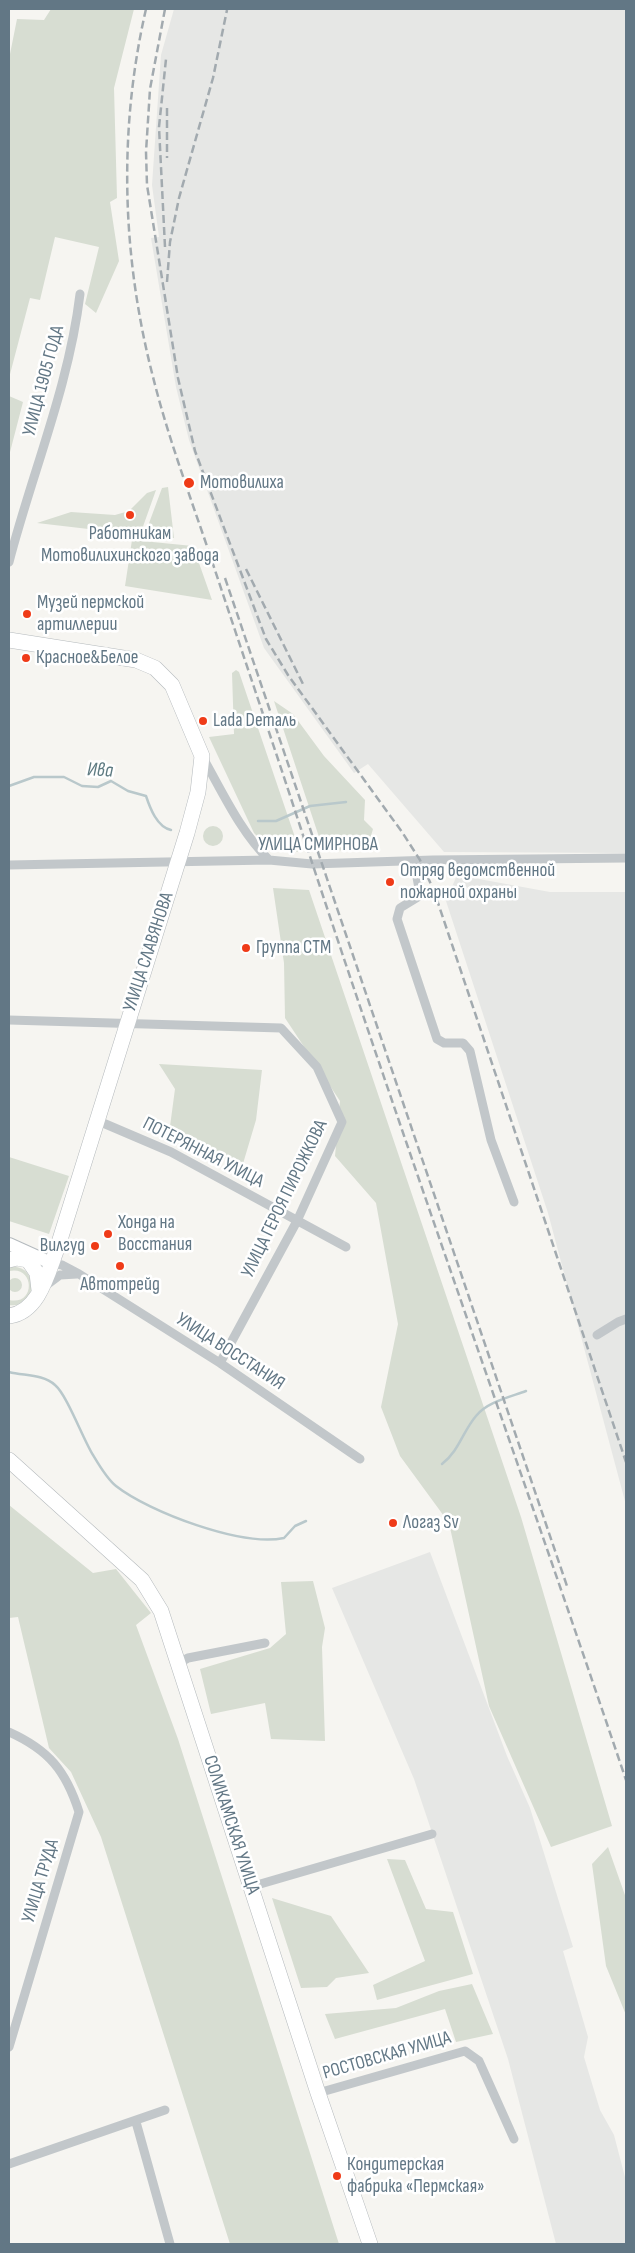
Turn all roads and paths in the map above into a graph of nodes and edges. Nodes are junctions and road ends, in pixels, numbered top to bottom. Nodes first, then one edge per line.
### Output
1 (80, 294) dead end
2 (9, 562) edge
3 (9, 640) edge
4 (202, 756) junction
5 (626, 858) edge
6 (269, 860) junction
7 (414, 860) junction
8 (177, 862) junction
9 (9, 865) edge
10 (9, 1020) edge
11 (126, 1024) junction
12 (96, 1120) junction
13 (514, 1202) dead end
14 (296, 1221) junction
15 (9, 1244) edge
16 (346, 1247) dead end
17 (9, 1248) edge
18 (9, 1260) edge
19 (28, 1260) junction
20 (51, 1263) junction
21 (79, 1274) junction
22 (39, 1290) junction
23 (10, 1315) edge
24 (626, 1319) edge
25 (597, 1335) dead end
26 (220, 1364) junction
27 (360, 1459) dead end
28 (9, 1460) edge
29 (265, 1643) dead end
30 (179, 1663) junction
31 (9, 1732) edge
32 (432, 1834) dead end
33 (250, 1887) junction
34 (9, 2046) edge
35 (318, 2093) junction
36 (165, 2110) dead end
37 (136, 2122) junction
38 (514, 2139) dead end
39 (9, 2164) edge
40 (170, 2244) edge
41 (370, 2244) edge

1 - 2 street, УЛИЦА 1905 ГОДА
3 - 4 main road, УЛИЦА СЛАВЯНОВА
4 - 6 street
4 - 8 main road, УЛИЦА СЛАВЯНОВА
5 - 7 street, УЛИЦА СМИРНОВА
6 - 7 street, УЛИЦА СМИРНОВА
6 - 8 street, УЛИЦА СМИРНОВА
7 - 13 street
8 - 9 street, УЛИЦА СМИРНОВА
8 - 11 main road, УЛИЦА СЛАВЯНОВА
10 - 11 street
11 - 12 main road, УЛИЦА СЛАВЯНОВА
11 - 14 street, УЛИЦА ГЕРОЯ ПИРОЖКОВА
12 - 14 street, ПОТЕРЯННАЯ УЛИЦА
12 - 20 main road, УЛИЦА СЛАВЯНОВА
14 - 16 street, ПОТЕРЯННАЯ УЛИЦА
14 - 26 street, УЛИЦА ГЕРОЯ ПИРОЖКОВА
15 - 20 street
17 - 19 street
18 - 19 main road
19 - 20 street, УЛИЦА ВОССТАНИЯ
19 - 22 main road
20 - 21 street, УЛИЦА ВОССТАНИЯ
20 - 22 main road, УЛИЦА СЛАВЯНОВА
21 - 22 street
21 - 26 street, УЛИЦА ВОССТАНИЯ
22 - 23 main road, УЛИЦА СЛАВЯНОВА
24 - 25 street
26 - 27 street, УЛИЦА ВОССТАНИЯ
28 - 30 main road, СОЛИКАМСКАЯ УЛИЦА
29 - 30 street
30 - 33 main road, СОЛИКАМСКАЯ УЛИЦА
31 - 34 street, УЛИЦА ТРУДА
32 - 33 street
33 - 35 main road, СОЛИКАМСКАЯ УЛИЦА
35 - 38 street, РОСТОВСКАЯ УЛИЦА
35 - 41 main road, СОЛИКАМСКАЯ УЛИЦА
36 - 37 street
37 - 39 street
37 - 40 street

